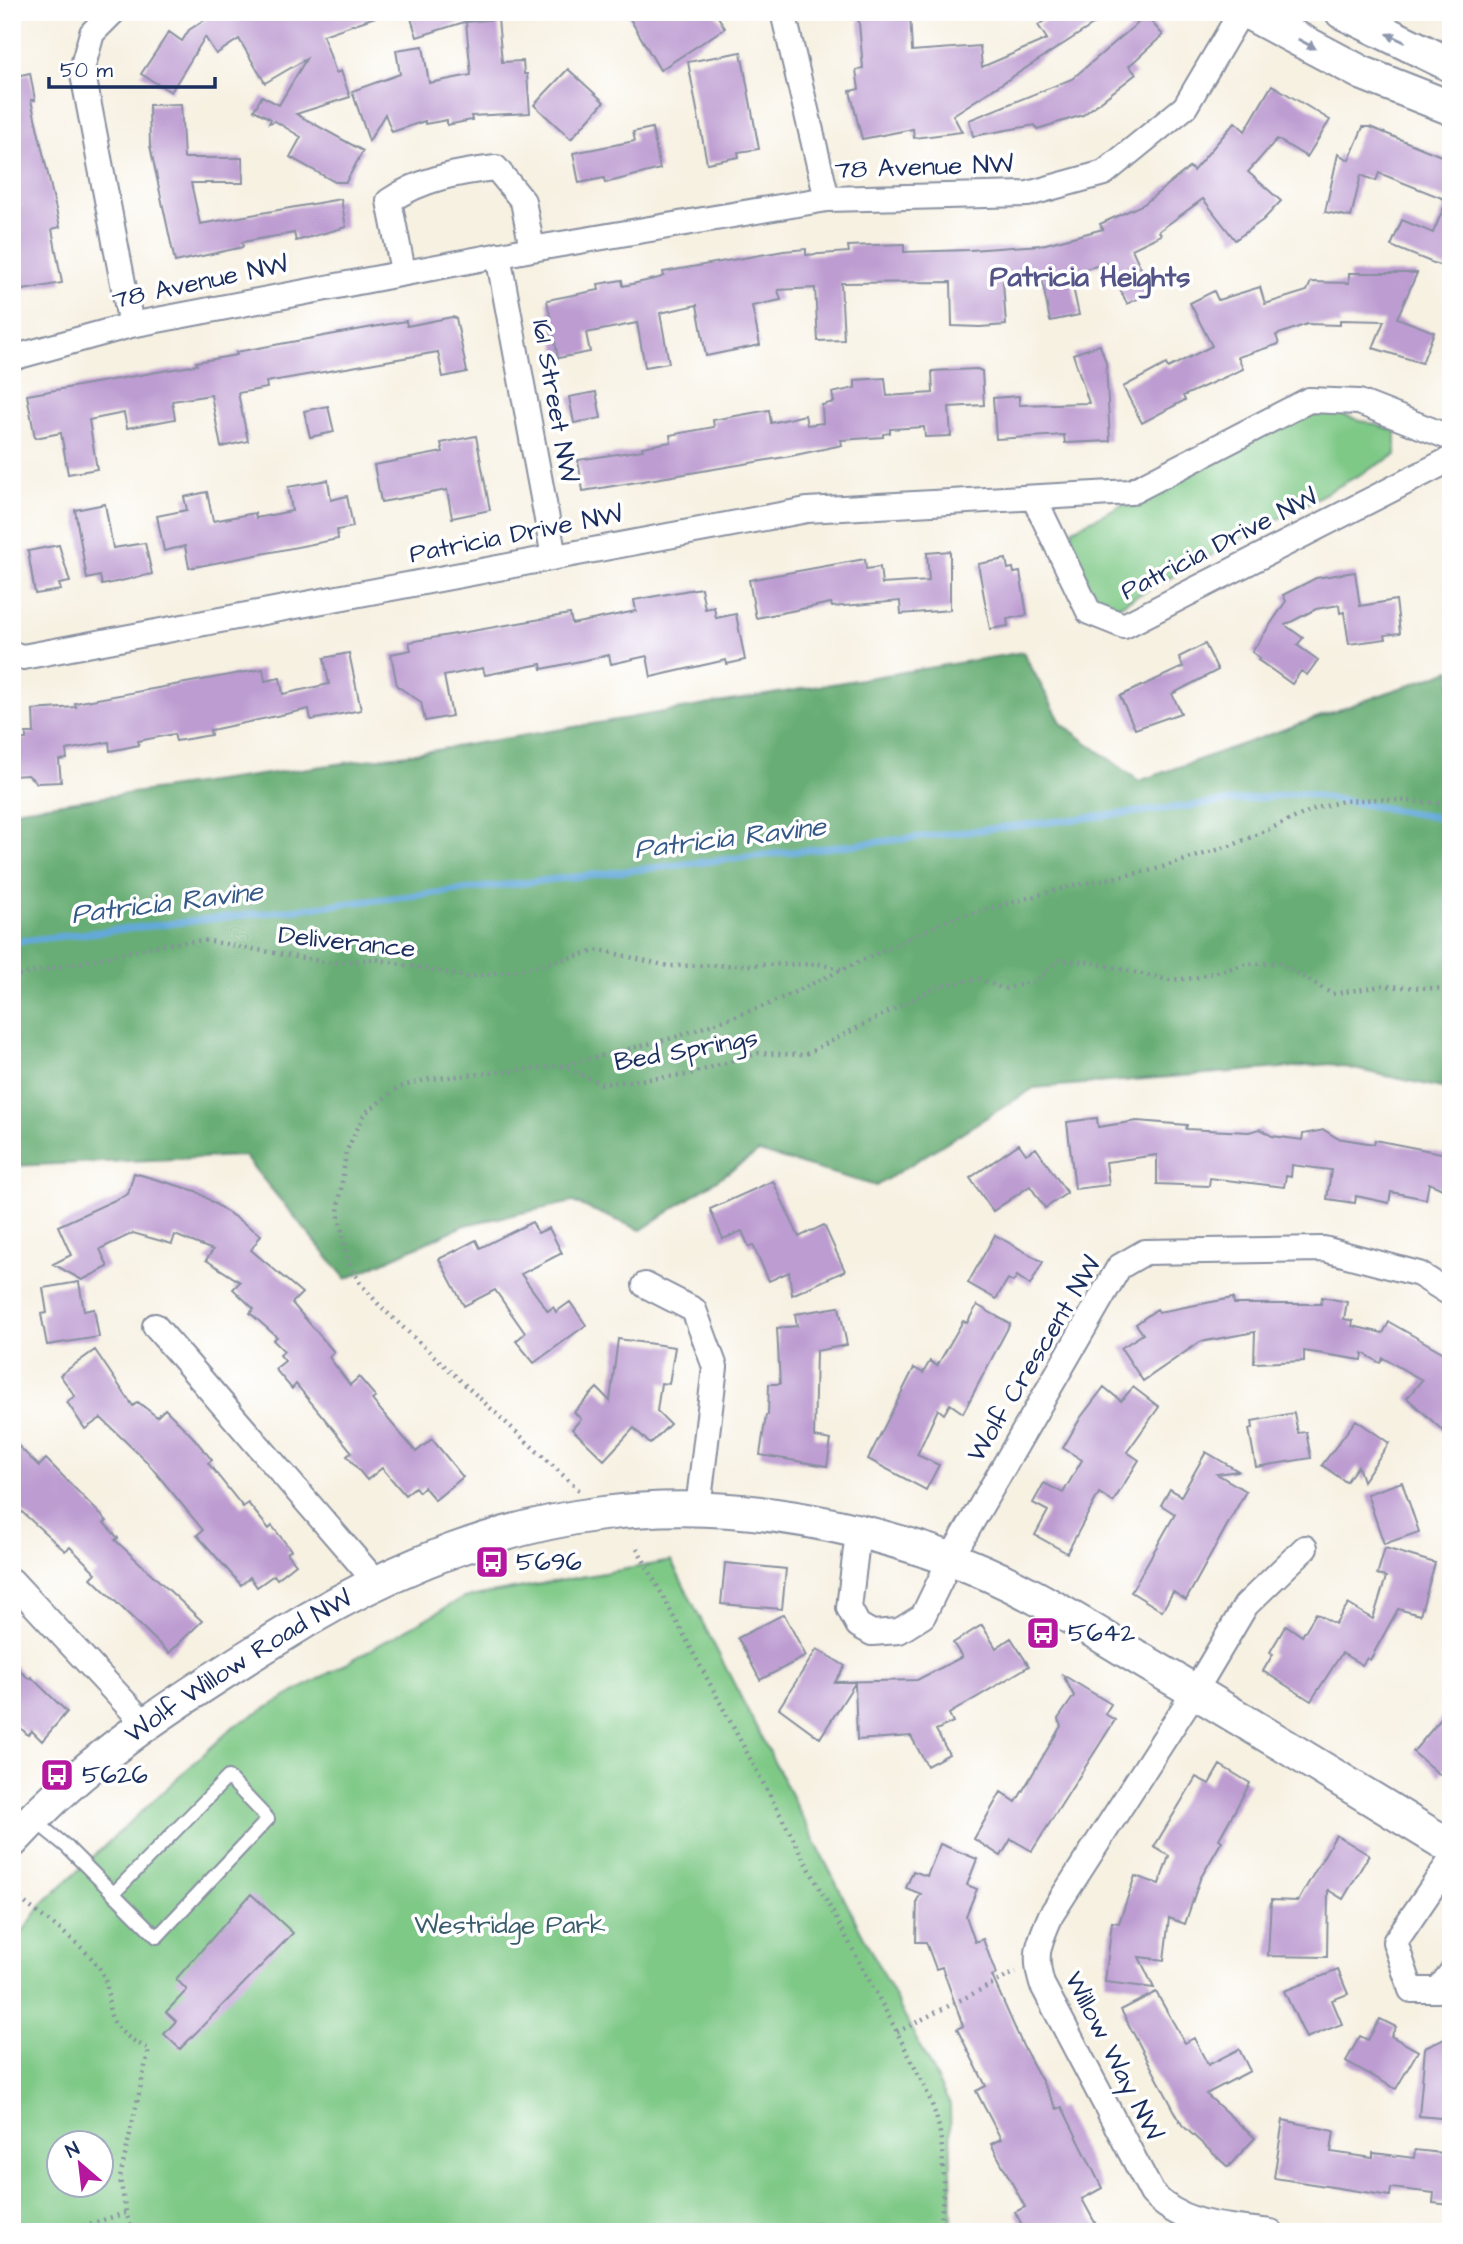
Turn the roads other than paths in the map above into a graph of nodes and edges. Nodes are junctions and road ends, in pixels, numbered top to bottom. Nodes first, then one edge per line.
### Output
1 (113, 12) edge
2 (783, 12) edge
3 (1244, 12) edge
4 (1342, 12) edge
5 (1451, 65) edge
6 (1451, 108) edge
7 (827, 199) junction
8 (532, 248) junction
9 (498, 255) junction
10 (402, 271) junction
11 (131, 325) junction
12 (12, 358) edge
13 (1451, 438) edge
14 (1451, 458) edge
15 (1034, 498) junction
16 (554, 557) junction
17 (12, 654) edge
18 (645, 1285) dead end
19 (1451, 1294) edge
20 (155, 1326) dead end
21 (698, 1508) junction
22 (858, 1532) junction
23 (1305, 1548) dead end
24 (951, 1559) junction
25 (12, 1581) edge
26 (376, 1582) junction
27 (1195, 1691) junction
28 (144, 1723) junction
29 (22, 1830) edge
30 (1451, 1847) edge
31 (1451, 1860) edge
32 (114, 1893) junction
33 (1451, 1973) edge
34 (1270, 2232) edge

1 - 11 street
2 - 7 street
3 -> 6 street
3 - 7 street, 78 Avenue NW
5 -> 4 street
7 - 8 street, 78 Avenue NW
8 - 9 street, 78 Avenue NW
8 - 10 street
9 - 10 street, 78 Avenue NW
9 - 16 street, 161 Street NW
10 - 11 street, 78 Avenue NW
11 - 12 street, 78 Avenue NW
13 - 15 street, Patricia Drive NW
14 - 15 street, Patricia Drive NW
15 - 16 street, Patricia Drive NW
16 - 17 street, Patricia Drive NW
18 - 21 street
19 - 24 street, Wolf Crescent NW
20 - 26 street, Wolf Willow Road NW
21 - 22 street, Wolf Willow Road NW
21 - 26 street, Wolf Willow Road NW
22 - 24 street, Wolf Willow Road NW
22 - 24 street
23 - 27 street
24 - 27 street, Wolf Willow Road NW
25 - 28 street
26 - 28 street, Wolf Willow Road NW
27 - 30 street, Wolf Willow Road NW
27 - 34 street, Willow Way NW
28 - 29 street, Wolf Willow Road NW
29 - 32 lane
31 - 33 street
32 - 32 lane

